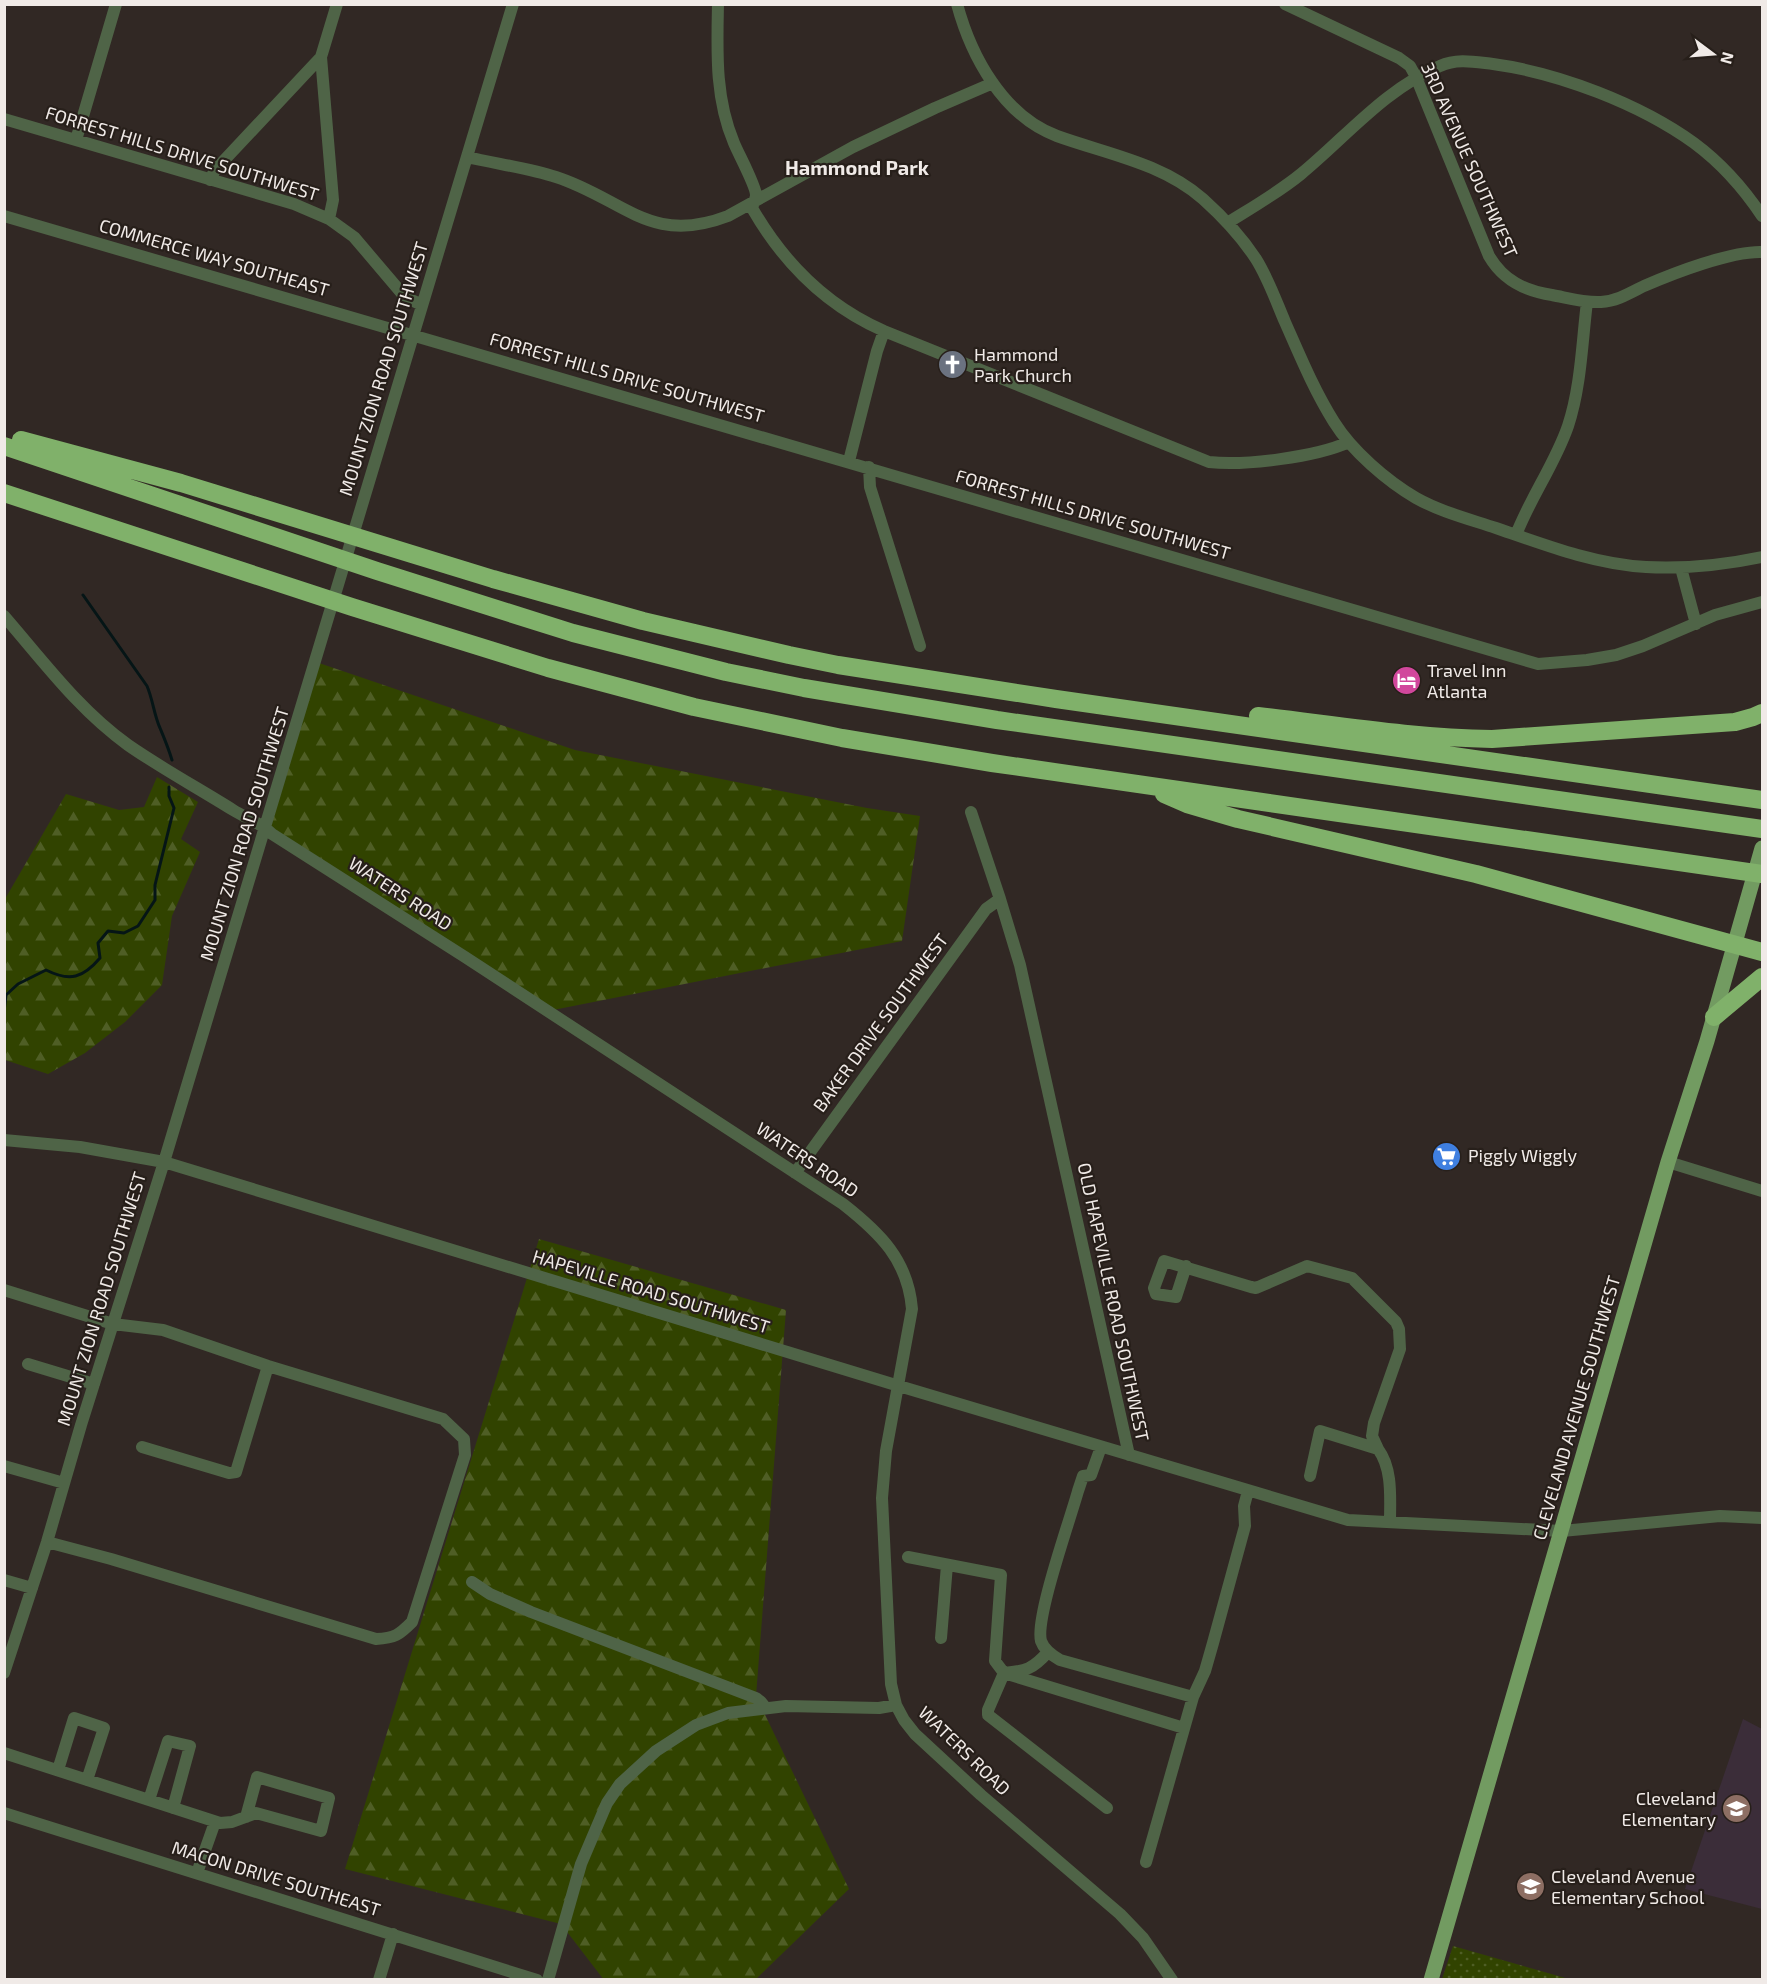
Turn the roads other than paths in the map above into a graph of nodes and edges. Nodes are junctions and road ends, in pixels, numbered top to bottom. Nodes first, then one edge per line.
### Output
1 (116, 4) edge
2 (337, 4) edge
3 (513, 4) edge
4 (718, 4) edge
5 (957, 4) edge
6 (1285, 4) edge
7 (321, 57) junction
8 (1416, 77) junction
9 (993, 83) junction
10 (4, 118) edge
11 (76, 140) junction
12 (467, 157) junction
13 (210, 180) junction
14 (754, 201) junction
15 (4, 216) edge
16 (1762, 216) edge
17 (329, 219) junction
18 (1229, 222) junction
19 (1762, 252) edge
20 (1587, 302) junction
21 (422, 305) junction
22 (884, 331) junction
23 (413, 335) junction
24 (4, 436) edge
25 (1349, 442) junction
26 (4, 446) edge
27 (849, 461) junction
28 (869, 467) junction
29 (4, 492) edge
30 (1516, 535) junction
31 (1762, 557) edge
32 (1682, 568) junction
33 (1762, 602) edge
34 (4, 616) edge
35 (1696, 624) junction
36 (920, 646) dead end
37 (1056, 699) junction
38 (1762, 712) edge
39 (1142, 785) junction
40 (1762, 800) edge
41 (970, 812) dead end
42 (266, 828) junction
43 (1762, 829) edge
44 (1762, 848) edge
45 (1762, 874) edge
46 (1000, 898) junction
47 (1736, 937) junction
48 (1762, 952) edge
49 (1762, 976) edge
50 (1714, 1017) junction
51 (4, 1140) edge
52 (164, 1162) junction
53 (1668, 1162) junction
54 (795, 1173) junction
55 (1762, 1191) edge
56 (1186, 1266) dead end
57 (4, 1290) edge
58 (113, 1323) junction
59 (28, 1365) dead end
60 (268, 1366) junction
61 (94, 1384) junction
62 (899, 1386) junction
63 (142, 1447) dead end
64 (1101, 1447) junction
65 (1378, 1449) junction
66 (1129, 1455) junction
67 (4, 1466) edge
68 (1310, 1476) dead end
69 (64, 1483) junction
70 (1248, 1491) junction
71 (1762, 1518) edge
72 (1389, 1522) junction
73 (1562, 1531) junction
74 (47, 1542) junction
75 (908, 1557) dead end
76 (947, 1565) junction
77 (4, 1580) edge
78 (472, 1582) dead end
79 (32, 1588) junction
80 (941, 1638) dead end
81 (1048, 1652) junction
82 (4, 1673) edge
83 (1004, 1673) junction
84 (1193, 1697) junction
85 (896, 1705) junction
86 (765, 1707) junction
87 (1184, 1728) junction
88 (4, 1753) edge
89 (58, 1770) junction
90 (87, 1780) junction
91 (149, 1800) junction
92 (173, 1808) junction
93 (1107, 1808) dead end
94 (4, 1813) edge
95 (246, 1817) junction
96 (216, 1821) junction
97 (1146, 1862) dead end
98 (197, 1873) junction
99 (393, 1934) junction
100 (379, 1980) edge
101 (537, 1980) edge
102 (548, 1980) edge
103 (1172, 1980) edge
104 (1431, 1980) edge

1 - 11 street
2 - 7 street
3 - 12 street, MOUNT ZION ROAD SOUTHWEST
4 - 14 street
5 - 9 street
6 - 8 street, 3RD AVENUE SOUTHWEST
7 - 13 street
7 - 17 street
8 - 16 street
8 - 18 street
8 - 20 street, 3RD AVENUE SOUTHWEST
9 - 14 street
9 - 18 street
10 - 11 street, FORREST HILLS DRIVE SOUTHWEST
11 - 13 street, FORREST HILLS DRIVE SOUTHWEST
12 - 14 street
12 - 21 street, MOUNT ZION ROAD SOUTHWEST
13 - 17 street, FORREST HILLS DRIVE SOUTHWEST
14 - 22 street
15 - 23 street, COMMERCE WAY SOUTHEAST
17 - 21 street, FORREST HILLS DRIVE SOUTHWEST
18 - 25 street
19 - 20 street, 3RD AVENUE SOUTHWEST
20 - 30 street
21 - 23 street, MOUNT ZION ROAD SOUTHWEST
22 - 25 street
22 - 27 street
23 - 27 street, FORREST HILLS DRIVE SOUTHWEST
23 - 42 street, MOUNT ZION ROAD SOUTHWEST
24 - 37 highway
25 - 30 street
26 - 43 highway
27 - 28 street, FORREST HILLS DRIVE SOUTHWEST
28 - 35 street, FORREST HILLS DRIVE SOUTHWEST
28 - 36 street
29 - 39 highway
30 - 32 street
31 - 32 street
32 - 35 street
33 - 35 street, FORREST HILLS DRIVE SOUTHWEST
34 - 42 street, WATERS ROAD
37 - 38 highway
37 - 40 highway
39 - 45 highway
39 - 47 highway
41 - 46 street, OLD HAPEVILLE ROAD SOUTHWEST
42 - 52 street, MOUNT ZION ROAD SOUTHWEST
42 - 54 street, WATERS ROAD
44 - 47 main road, CLEVELAND AVENUE SOUTHWEST
46 - 54 street, BAKER DRIVE SOUTHWEST
46 - 66 street, OLD HAPEVILLE ROAD SOUTHWEST
47 - 48 highway
47 - 50 main road, CLEVELAND AVENUE SOUTHWEST
49 - 50 highway
50 - 53 main road, CLEVELAND AVENUE SOUTHWEST
51 - 52 street, HAPEVILLE ROAD SOUTHWEST
52 - 58 street, MOUNT ZION ROAD SOUTHWEST
52 - 62 street, HAPEVILLE ROAD SOUTHWEST
53 - 55 street
53 - 73 main road, CLEVELAND AVENUE SOUTHWEST
54 - 62 street, WATERS ROAD
56 - 65 street
57 - 58 street
58 - 60 street
58 - 61 street, MOUNT ZION ROAD SOUTHWEST
59 - 61 street
60 - 63 street
60 - 74 street
61 - 69 street, MOUNT ZION ROAD SOUTHWEST
62 - 64 street, HAPEVILLE ROAD SOUTHWEST
62 - 85 street, WATERS ROAD
64 - 66 street, HAPEVILLE ROAD SOUTHWEST
64 - 81 street
65 - 68 street
65 - 72 street
66 - 70 street, OLD HAPEVILLE ROAD SOUTHWEST
67 - 69 street
69 - 74 street, MOUNT ZION ROAD SOUTHWEST
70 - 72 street, OLD HAPEVILLE ROAD SOUTHWEST
70 - 84 street
71 - 73 street, OLD HAPEVILLE ROAD SOUTHWEST
72 - 73 street, OLD HAPEVILLE ROAD SOUTHWEST
73 - 104 main road, CLEVELAND AVENUE SOUTHWEST
74 - 79 street, MOUNT ZION ROAD SOUTHWEST
75 - 76 street
76 - 80 street
76 - 83 street
77 - 79 street
78 - 86 street
79 - 82 street, MOUNT ZION ROAD SOUTHWEST
81 - 83 street
81 - 84 street
83 - 87 street
83 - 93 street
84 - 87 street
85 - 86 street
85 - 103 street, WATERS ROAD
86 - 102 street
87 - 97 street
88 - 89 street
89 - 90 street
89 - 90 street
90 - 91 street
91 - 92 street
91 - 92 street
92 - 96 street
94 - 98 street, MACON DRIVE SOUTHEAST
95 - 95 street
95 - 96 street
96 - 98 street
98 - 99 street, MACON DRIVE SOUTHEAST
99 - 100 street
99 - 101 street, MACON DRIVE SOUTHEAST

